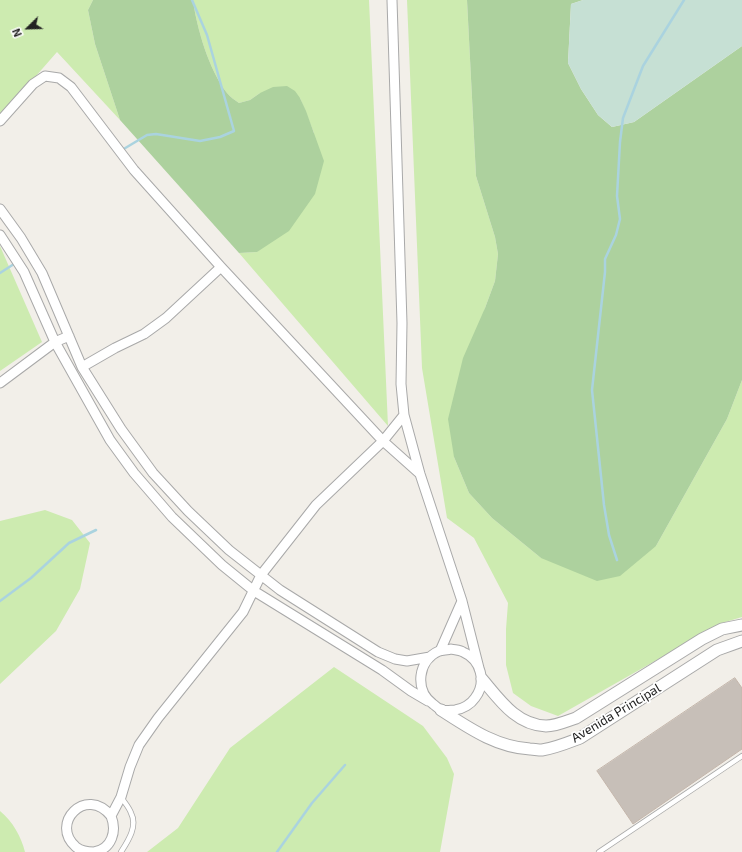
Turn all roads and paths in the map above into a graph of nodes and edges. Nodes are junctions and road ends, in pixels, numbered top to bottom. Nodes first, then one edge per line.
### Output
1 (392, 0) edge
2 (0, 121) edge
3 (0, 209) edge
4 (0, 235) edge
5 (221, 267) junction
6 (69, 336) junction
7 (55, 342) junction
8 (82, 367) junction
9 (0, 383) edge
10 (404, 415) junction
11 (383, 441) junction
12 (420, 474) junction
13 (261, 575) junction
14 (254, 591) junction
15 (462, 602) junction
16 (742, 625) edge
17 (742, 641) edge
18 (440, 651) junction
19 (430, 657) junction
20 (481, 673) junction
21 (428, 701) junction
22 (441, 710) junction
23 (742, 756) edge
24 (121, 797) junction
25 (111, 816) junction
26 (121, 852) edge
27 (599, 852) edge

1 - 10 street
2 - 5 street
3 - 6 street
4 - 7 street
5 - 8 street
5 - 11 street
6 - 7 street
6 - 8 street
7 - 9 street
7 - 14 street
8 - 13 street
10 - 11 street
10 - 12 street
11 - 12 street
11 - 13 street
12 - 15 street
13 - 14 street
13 - 19 street
14 - 21 street
14 - 24 street
15 - 18 street
15 - 20 street
16 - 20 street, Avenida Principal
17 - 22 street, Avenida Principal
18 - 19 street
18 - 20 street
19 - 21 street
20 - 22 street
21 - 22 street
23 - 27 lane
24 - 25 street
24 - 26 lane
25 - 25 street

